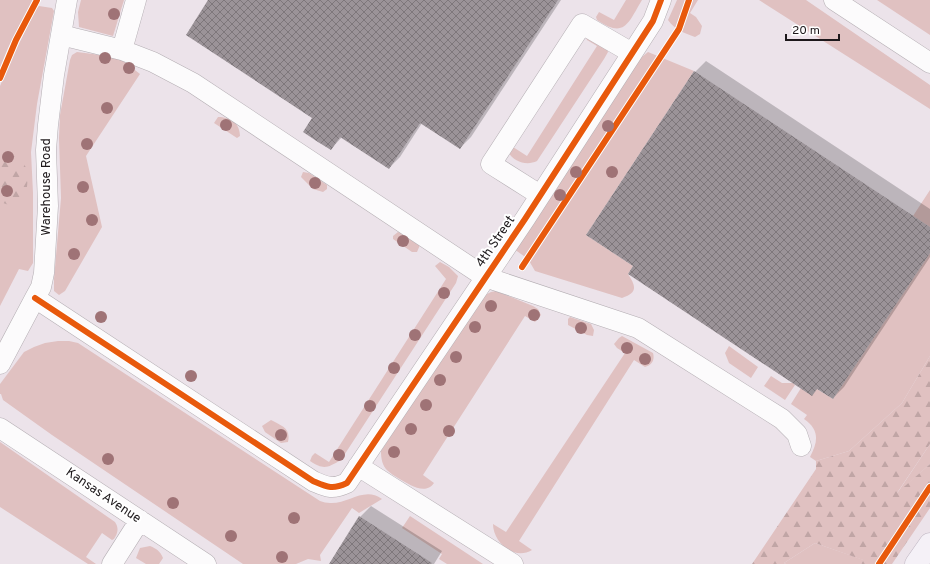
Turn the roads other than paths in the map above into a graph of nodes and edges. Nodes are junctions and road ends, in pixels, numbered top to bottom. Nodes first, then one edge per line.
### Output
1 (67, 0) edge
2 (136, 0) edge
3 (660, 0) edge
4 (834, 0) edge
5 (61, 35) junction
6 (122, 50) junction
7 (632, 53) junction
8 (930, 63) edge
9 (540, 195) junction
10 (486, 277) junction
11 (35, 298) junction
12 (0, 364) edge
13 (0, 428) edge
14 (800, 446) dead end
15 (358, 466) junction
16 (140, 520) junction
17 (930, 544) edge
18 (183, 558) edge
19 (112, 564) edge
20 (206, 564) edge
21 (513, 564) edge
22 (916, 564) edge

1 - 5 street, Warehouse Road
2 - 6 street
3 - 7 street, 4th Street
4 - 8 street
5 - 6 street
5 - 11 street, Warehouse Road
6 - 10 street
7 - 9 street, 4th Street
7 - 9 street
9 - 10 street, 4th Street
10 - 14 street
10 - 15 street, 4th Street
11 - 12 street, Warehouse Road
11 - 15 street, 4th Street
13 - 16 street, Kansas Avenue
15 - 21 street
16 - 18 street, Kansas Avenue
16 - 19 street
17 - 22 main road
18 - 20 street, Kansas Avenue

